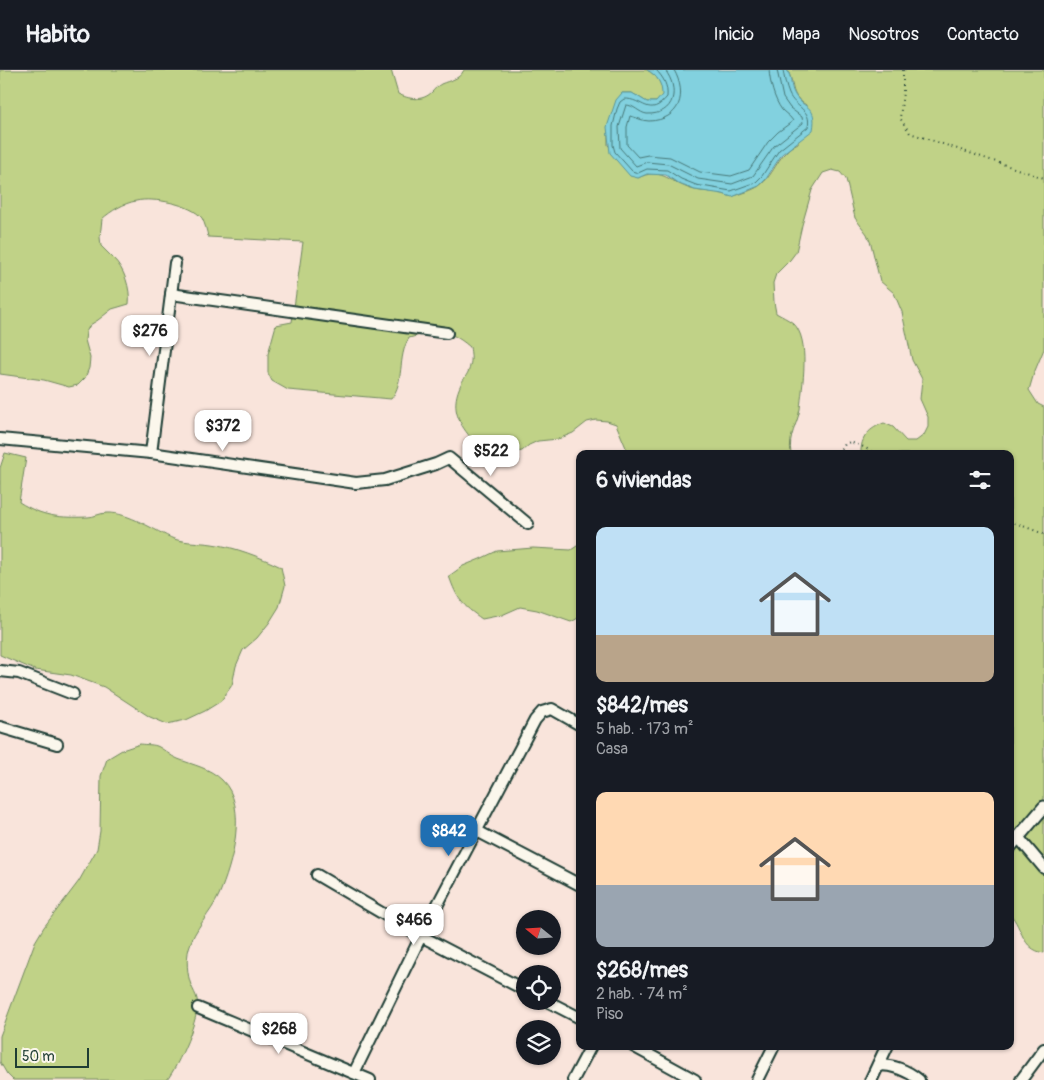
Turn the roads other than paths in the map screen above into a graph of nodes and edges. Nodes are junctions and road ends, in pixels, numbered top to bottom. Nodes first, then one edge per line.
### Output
1 (175, 263) dead end
2 (171, 294) junction
3 (447, 333) dead end
4 (0, 439) edge
5 (151, 453) junction
6 (528, 524) dead end
7 (0, 671) edge
8 (73, 694) dead end
9 (576, 723) edge
10 (0, 727) edge
11 (57, 744) dead end
12 (1044, 807) edge
13 (477, 831) junction
14 (1018, 837) junction
15 (1014, 842) edge
16 (1044, 868) edge
17 (317, 876) dead end
18 (576, 883) edge
19 (421, 936) junction
20 (516, 985) edge
21 (198, 1008) dead end
22 (561, 1008) edge
23 (576, 1016) edge
24 (589, 1050) edge
25 (640, 1050) edge
26 (772, 1050) edge
27 (885, 1050) edge
28 (1044, 1050) edge
29 (878, 1065) junction
30 (354, 1073) junction
31 (370, 1080) edge
32 (573, 1080) edge
33 (695, 1080) edge
34 (757, 1080) edge
35 (871, 1080) edge
36 (919, 1080) edge
37 (1021, 1080) edge

1 - 2 street
2 - 3 street
2 - 5 street
4 - 5 street
5 - 6 street
7 - 8 street
9 - 13 street
10 - 11 street
12 - 14 street
13 - 18 street
13 - 19 street
14 - 15 street
14 - 16 street
17 - 19 street
19 - 20 street
19 - 30 street
21 - 30 street
22 - 23 street
24 - 32 street
25 - 33 street
26 - 34 street
27 - 29 street
28 - 37 street
29 - 35 street
29 - 36 street
30 - 31 street

